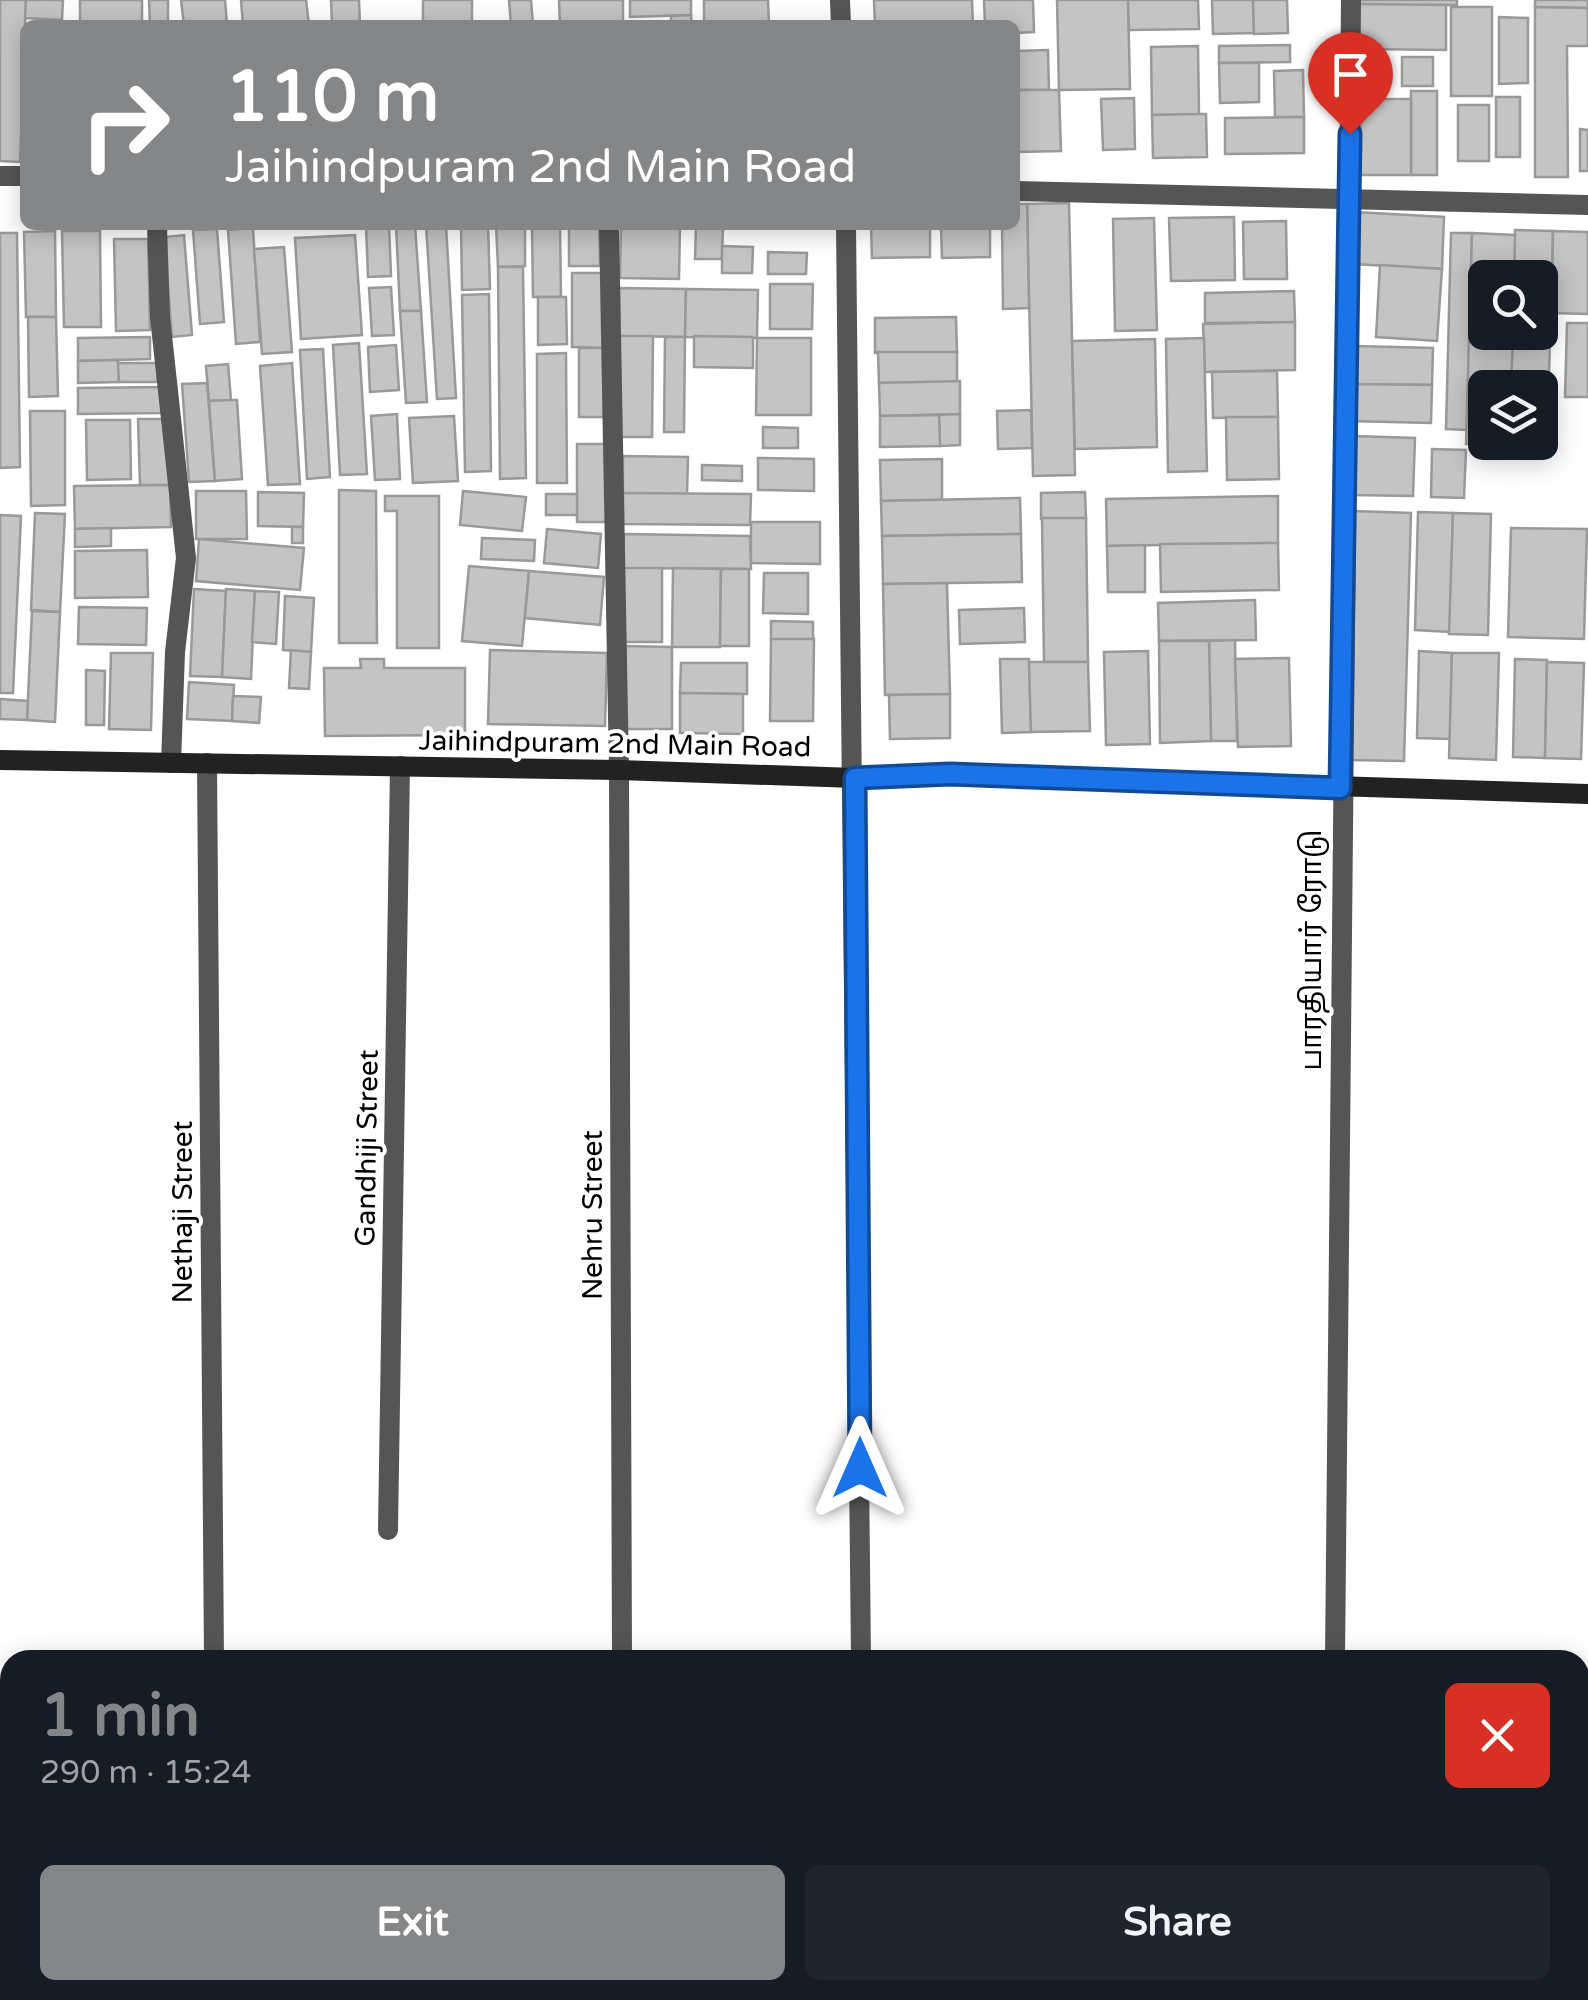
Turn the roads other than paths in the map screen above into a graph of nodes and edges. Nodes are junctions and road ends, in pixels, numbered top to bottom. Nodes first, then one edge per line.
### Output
1 (1351, 0) edge
2 (1020, 192) edge
3 (1348, 200) junction
4 (1588, 205) edge
5 (157, 230) edge
6 (609, 230) edge
7 (846, 230) edge
8 (0, 760) edge
9 (171, 762) junction
10 (207, 763) junction
11 (400, 766) junction
12 (620, 770) junction
13 (855, 778) junction
14 (1340, 788) junction
15 (1588, 794) edge
16 (388, 1530) dead end
17 (214, 1650) edge
18 (622, 1650) edge
19 (860, 1650) edge
20 (1335, 1650) edge

1 - 3 street, பாரதியார் ரோடு
2 - 3 street
3 - 4 street
3 - 14 street, பாரதியார் ரோடு
5 - 9 street
6 - 12 street, Nehru Street
7 - 13 street
8 - 9 street, Jaihindpuram 2nd Main Road
9 - 10 street, Jaihindpuram 2nd Main Road
10 - 11 street, Jaihindpuram 2nd Main Road
10 - 17 street, Nethaji Street
11 - 12 street, Jaihindpuram 2nd Main Road
11 - 16 street, Gandhiji Street
12 - 13 street, Jaihindpuram 2nd Main Road
12 - 18 street, Nehru Street
13 - 14 street, Jaihindpuram 2nd Main Road
13 - 19 street
14 - 15 street, Jaihindpuram 2nd Main Road
14 - 20 street, பாரதியார் ரோடு

